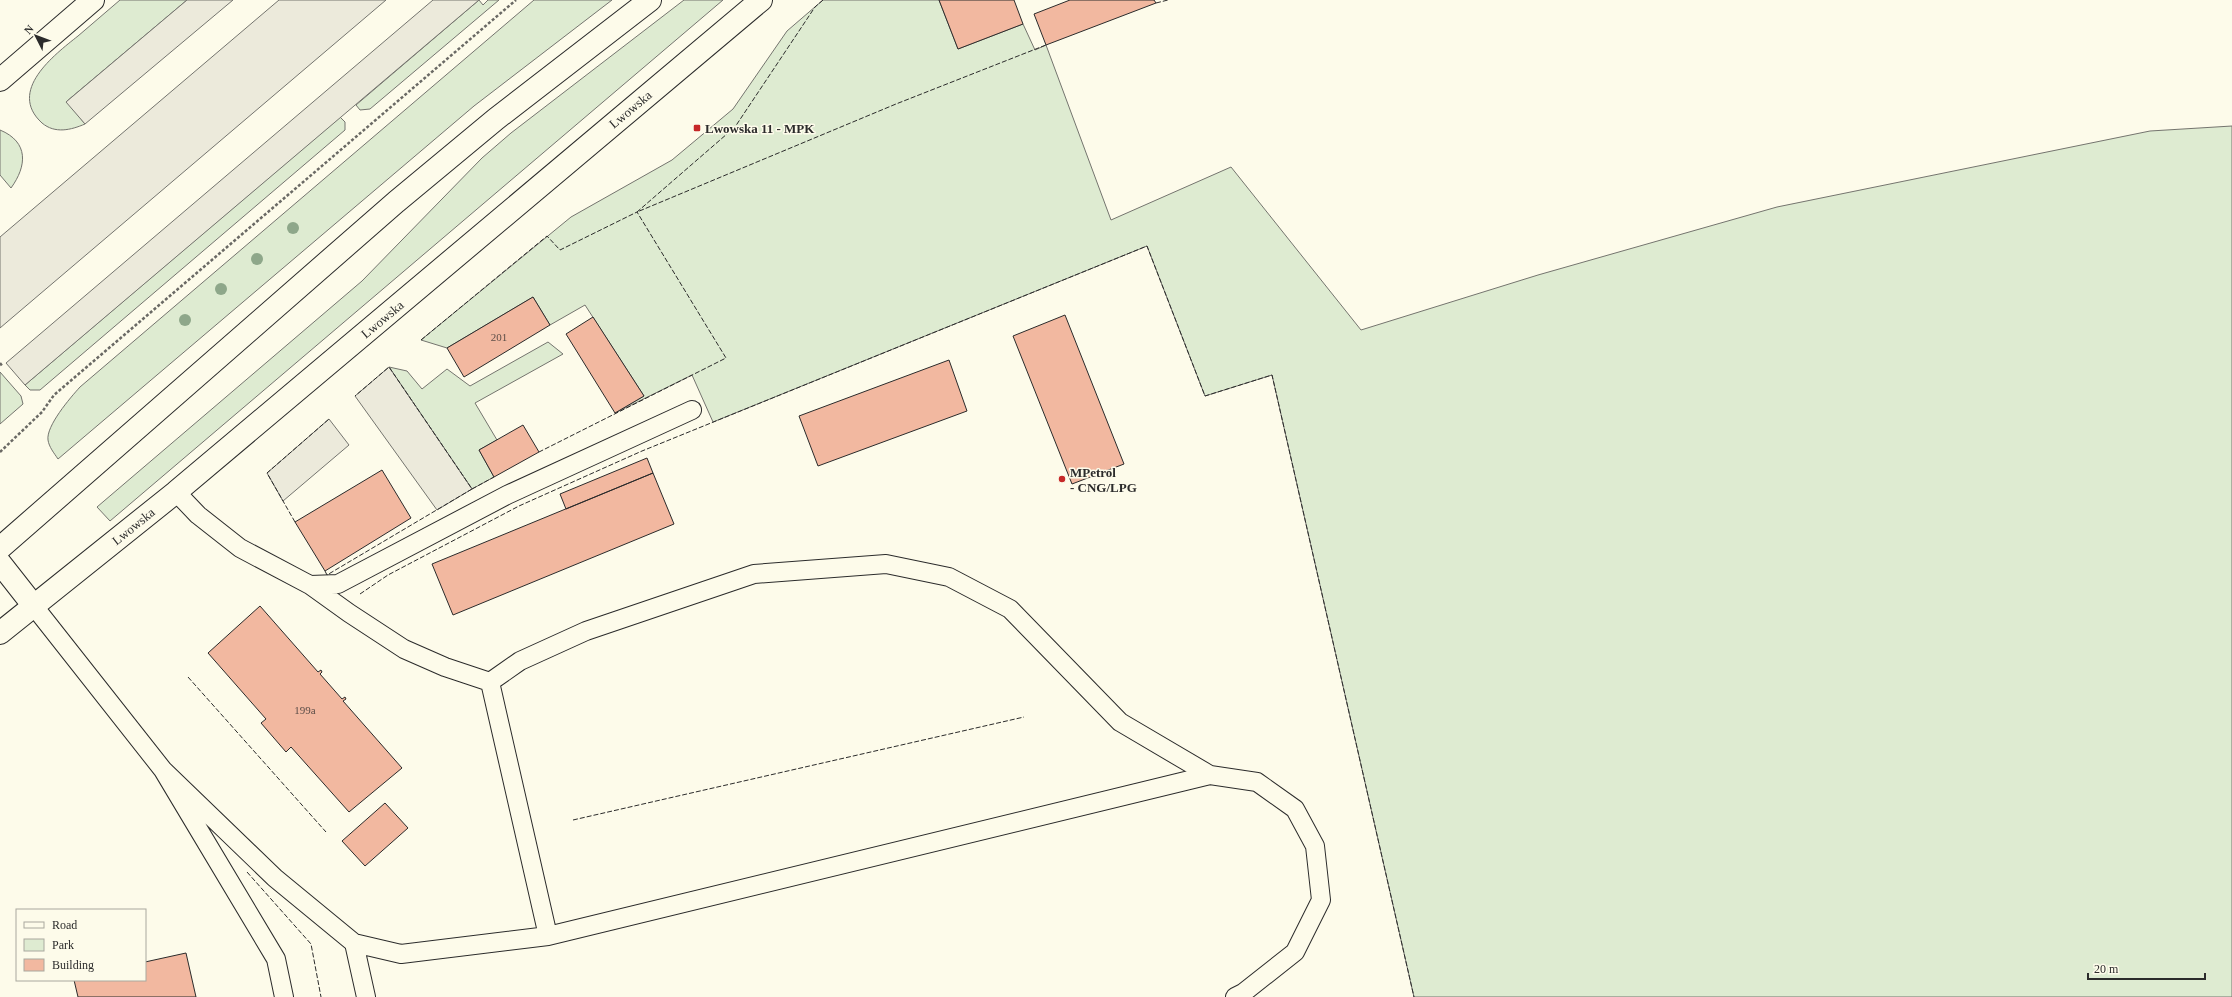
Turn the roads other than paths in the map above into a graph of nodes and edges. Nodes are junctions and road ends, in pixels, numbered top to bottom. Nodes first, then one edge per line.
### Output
1 (94, 0) edge
2 (650, 0) edge
3 (761, 0) edge
4 (0, 80) edge
5 (692, 410) dead end
6 (176, 492) junction
7 (0, 548) edge
8 (0, 563) edge
9 (310, 586) junction
10 (33, 605) junction
11 (0, 633) edge
12 (490, 682) junction
13 (163, 770) junction
14 (1210, 775) junction
15 (548, 936) junction
16 (354, 943) junction
17 (284, 997) edge
18 (366, 997) edge
19 (1235, 997) edge

1 - 4 main road
2 - 7 main road
3 - 6 main road, Lwowska
5 - 9 lane
6 - 9 lane
6 - 10 main road, Lwowska
8 - 10 main road
9 - 12 lane
10 - 11 main road, Lwowska
10 - 13 lane
12 - 14 lane
12 - 15 lane
13 - 16 lane
13 - 17 lane
14 - 15 lane
14 - 19 lane
15 - 16 lane
16 - 18 lane

